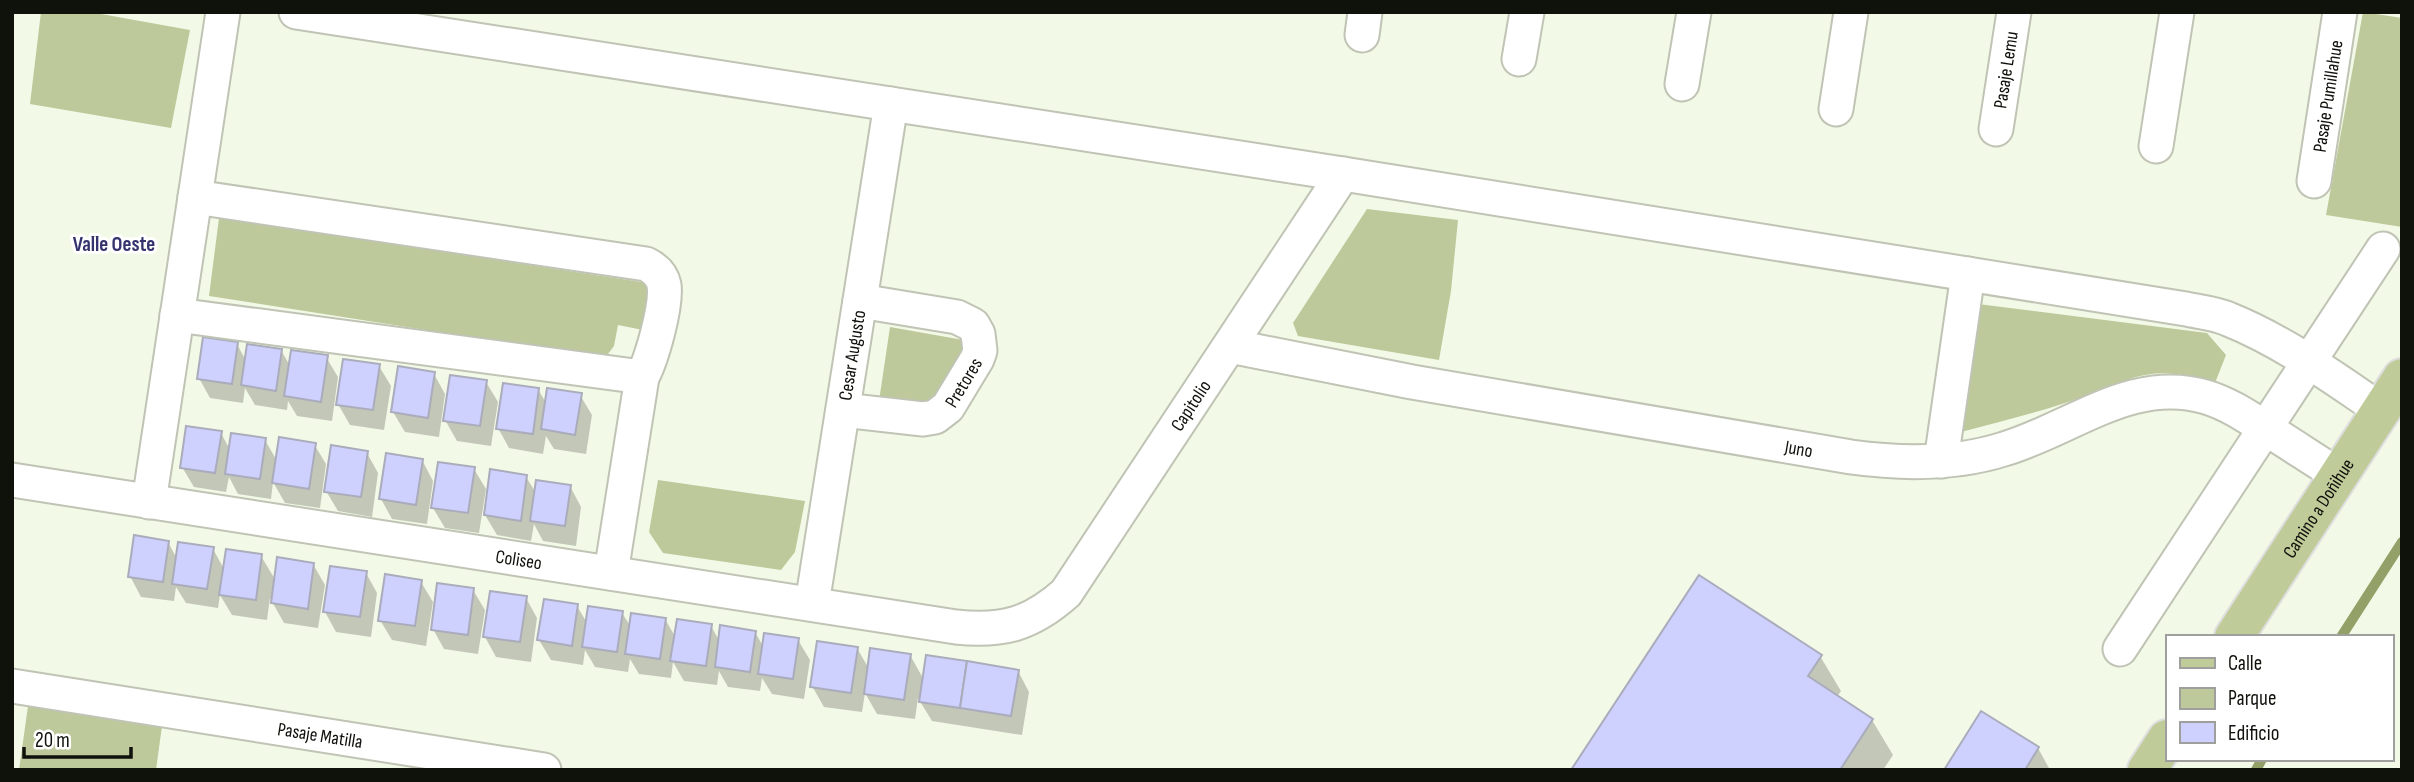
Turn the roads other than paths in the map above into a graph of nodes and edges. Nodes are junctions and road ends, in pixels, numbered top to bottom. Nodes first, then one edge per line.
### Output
1 (223, 12) edge
2 (296, 12) edge
3 (1527, 12) edge
4 (1694, 12) edge
5 (1851, 12) edge
6 (2014, 12) edge
7 (2176, 12) edge
8 (2340, 12) edge
9 (1519, 59) dead end
10 (1682, 84) dead end
11 (891, 104) junction
12 (1836, 108) dead end
13 (1996, 130) dead end
14 (2157, 146) dead end
15 (1343, 174) junction
16 (2314, 181) dead end
17 (195, 197) junction
18 (2383, 249) dead end
19 (1968, 274) junction
20 (860, 301) junction
21 (177, 315) junction
22 (1230, 346) junction
23 (2309, 362) junction
24 (642, 377) junction
25 (2402, 378) edge
26 (843, 410) junction
27 (2381, 410) junction
28 (2265, 428) junction
29 (1941, 461) junction
30 (2340, 476) junction
31 (12, 481) edge
32 (149, 502) junction
33 (611, 573) junction
34 (812, 604) junction
35 (1025, 621) joint
36 (2235, 635) edge
37 (2120, 649) dead end
38 (12, 686) edge
39 (2166, 740) edge
40 (544, 770) edge
41 (2147, 770) edge

1 - 17 street
2 - 11 street
3 - 9 street
4 - 10 street
5 - 12 street
6 - 13 street, Pasaje Lemu
7 - 14 street
8 - 16 street, Pasaje Pumillahue
11 - 15 street
11 - 20 street, Cesar Augusto
15 - 19 street
15 - 22 street, Capitolio
17 - 21 street
17 - 24 street
18 - 23 street
19 - 23 street
19 - 29 street
20 - 26 street, Cesar Augusto
20 - 26 street, Pretores
21 - 24 street
21 - 32 street
22 - 29 street, Juno
22 - 35 street, Capitolio
23 - 27 street
23 - 28 street
24 - 33 street
25 - 27 main road, Camino a Doñihue
26 - 34 street, Cesar Augusto
27 - 30 main road, Camino a Doñihue
28 - 29 street, Juno
28 - 30 street, Juno
28 - 37 street
30 - 36 main road, Camino a Doñihue
31 - 32 street, Coliseo
32 - 33 street, Coliseo
33 - 34 street, Coliseo
34 - 35 street, Coliseo
38 - 40 street, Pasaje Matilla
39 - 41 main road

